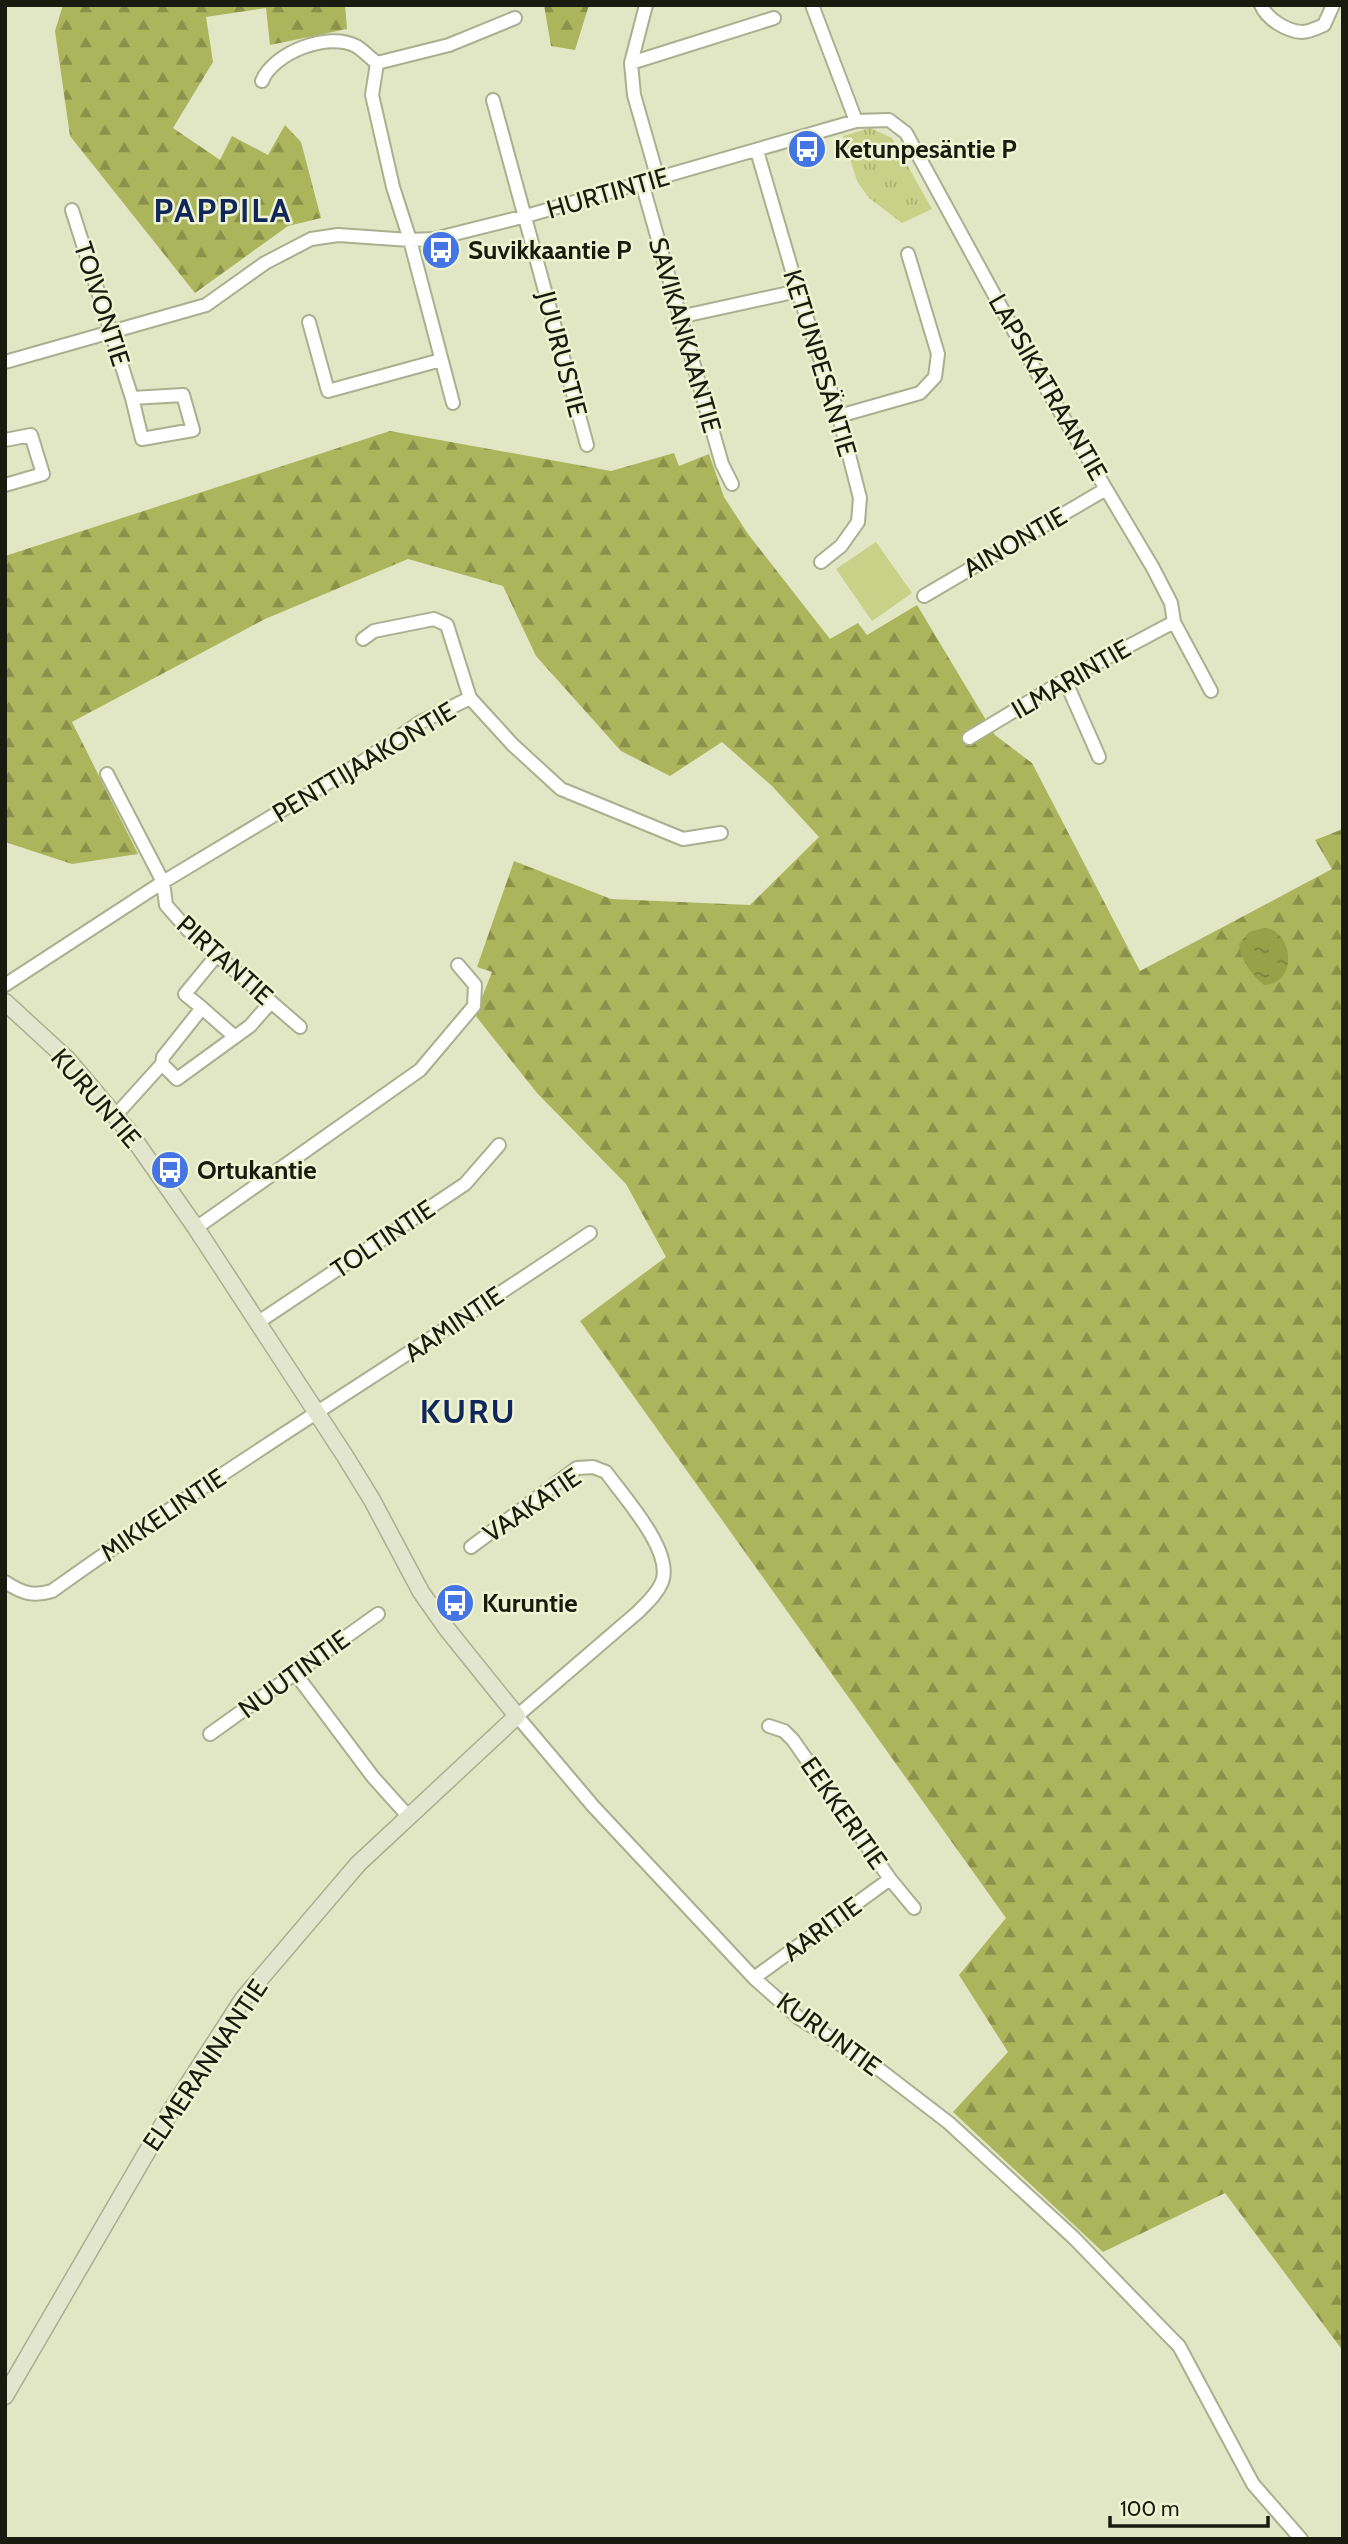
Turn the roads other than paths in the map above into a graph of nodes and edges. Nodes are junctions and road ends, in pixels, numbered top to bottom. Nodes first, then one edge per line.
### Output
1 (646, 5) edge
2 (812, 5) edge
3 (1261, 5) edge
4 (1333, 5) edge
5 (515, 18) dead end
6 (774, 18) dead end
7 (631, 63) junction
8 (377, 64) junction
9 (262, 81) dead end
10 (494, 100) dead end
11 (856, 121) junction
12 (757, 151) junction
13 (658, 179) junction
14 (642, 183) junction
15 (72, 210) dead end
16 (526, 216) junction
17 (410, 240) junction
18 (908, 254) dead end
19 (798, 291) junction
20 (679, 317) junction
21 (309, 322) dead end
22 (111, 332) junction
23 (441, 360) junction
24 (5, 362) edge
25 (132, 398) junction
26 (453, 404) dead end
27 (839, 416) junction
28 (5, 440) edge
29 (587, 445) dead end
30 (732, 484) dead end
31 (5, 485) edge
32 (1106, 489) junction
33 (821, 562) dead end
34 (924, 596) dead end
35 (1174, 622) junction
36 (363, 639) dead end
37 (1065, 680) junction
38 (1211, 691) dead end
39 (470, 698) junction
40 (969, 738) dead end
41 (1099, 757) dead end
42 (107, 774) dead end
43 (720, 833) dead end
44 (163, 882) junction
45 (217, 955) junction
46 (458, 965) dead end
47 (5, 985) edge
48 (5, 1002) edge
49 (271, 1002) junction
50 (202, 1008) junction
51 (300, 1027) dead end
52 (235, 1038) junction
53 (162, 1064) junction
54 (116, 1116) junction
55 (499, 1145) dead end
56 (196, 1228) junction
57 (590, 1233) dead end
58 (257, 1323) junction
59 (317, 1413) junction
60 (471, 1547) dead end
61 (5, 1582) edge
62 (378, 1614) dead end
63 (295, 1673) junction
64 (517, 1716) junction
65 (769, 1726) dead end
66 (210, 1734) dead end
67 (408, 1816) junction
68 (890, 1879) junction
69 (914, 1909) dead end
70 (754, 1978) junction
71 (7, 2390) edge
72 (1301, 2539) edge

1 - 7 street
2 - 11 street
3 - 4 street
5 - 8 street
6 - 7 street
7 - 13 street
8 - 9 street
8 - 17 street
10 - 16 street, JUURUSTIE
11 - 12 street, HURTINTIE
11 - 32 street, LAPSIKATRAANTIE
12 - 13 street, HURTINTIE
12 - 19 street, KETUNPESÄNTIE
13 - 14 street, HURTINTIE
14 - 16 street, HURTINTIE
14 - 20 street, SAVIKANKAANTIE
15 - 22 street, TOIVONTIE
16 - 17 street, HURTINTIE
16 - 29 street, JUURUSTIE
17 - 22 street, HURTINTIE
17 - 23 street
18 - 27 street
19 - 20 street
19 - 27 street, KETUNPESÄNTIE
20 - 30 street, SAVIKANKAANTIE
21 - 23 street
22 - 24 street, HURTINTIE
22 - 25 street, TOIVONTIE
23 - 26 street
25 - 25 street, TOIVONTIE
27 - 33 street, KETUNPESÄNTIE
28 - 31 street
32 - 34 street, AINONTIE
32 - 35 street, LAPSIKATRAANTIE
35 - 37 street, ILMARINTIE
35 - 38 street, LAPSIKATRAANTIE
36 - 39 street
37 - 40 street, ILMARINTIE
37 - 41 street
39 - 43 street, PENTTIJAAKONTIE
39 - 44 street, PENTTIJAAKONTIE
42 - 44 street, PIRTANTIE
44 - 45 street, PIRTANTIE
44 - 47 street, PENTTIJAAKONTIE
45 - 49 street, PIRTANTIE
45 - 50 street
46 - 56 street
48 - 54 street, KURUNTIE
49 - 51 street, PIRTANTIE
49 - 52 street
50 - 52 street
50 - 53 street
52 - 53 street
53 - 54 street
54 - 56 street, KURUNTIE
55 - 58 street, TOLTINTIE
56 - 58 street, KURUNTIE
57 - 59 street, AAMINTIE
58 - 59 street, KURUNTIE
59 - 61 street, MIKKELINTIE
59 - 64 street, KURUNTIE
60 - 64 street, VAAKATIE
62 - 63 street, NUUTINTIE
63 - 66 street, NUUTINTIE
63 - 67 street
64 - 67 street, ELMERANNANTIE
64 - 70 street, KURUNTIE
65 - 68 street, EEKKERITIE
67 - 71 street, ELMERANNANTIE
68 - 69 street, EEKKERITIE
68 - 70 street, AARITIE
70 - 72 street, KURUNTIE

